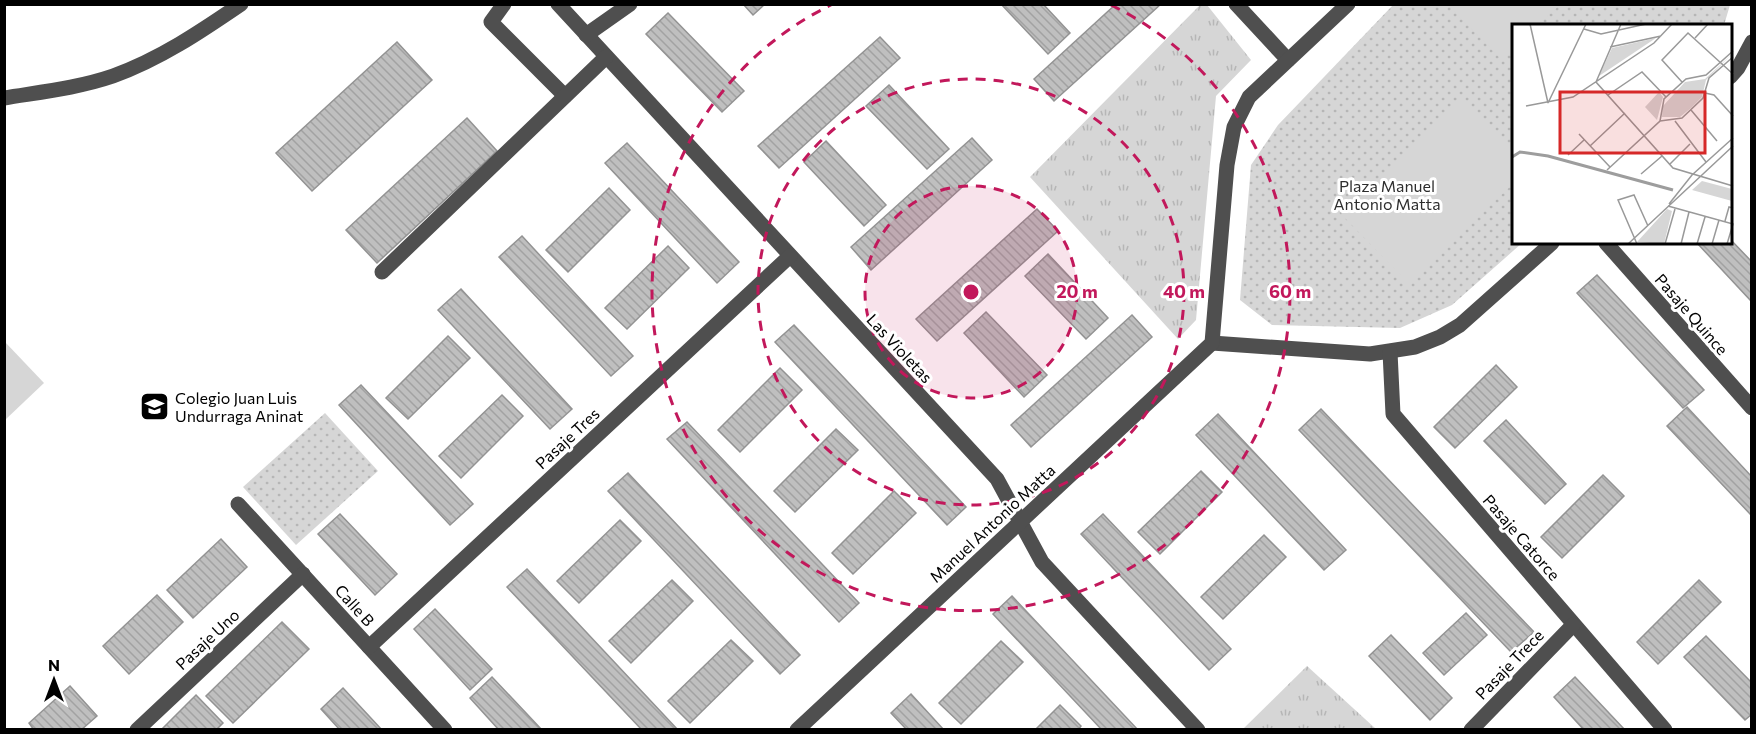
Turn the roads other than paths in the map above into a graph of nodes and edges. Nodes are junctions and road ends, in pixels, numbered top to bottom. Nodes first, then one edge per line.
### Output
1 (241, 4) edge
2 (504, 4) edge
3 (558, 4) edge
4 (630, 4) edge
5 (1236, 4) edge
6 (1348, 4) edge
7 (586, 35) junction
8 (1752, 42) edge
9 (606, 57) junction
10 (1288, 60) junction
11 (1732, 76) edge
12 (565, 96) junction
13 (4, 98) edge
14 (1551, 244) edge
15 (1607, 244) edge
16 (790, 256) junction
17 (382, 272) dead end
18 (1212, 343) junction
19 (1390, 352) junction
20 (1752, 408) edge
21 (238, 504) dead end
22 (1020, 522) junction
23 (303, 574) junction
24 (1573, 625) junction
25 (369, 647) junction
26 (137, 729) edge
27 (445, 729) edge
28 (797, 729) edge
29 (1198, 729) edge
30 (1471, 729) edge
31 (1665, 729) edge

1 - 13 street
2 - 12 street
3 - 7 street, Las Violetas
4 - 7 street
5 - 10 street
6 - 10 street
7 - 9 street, Las Violetas
8 - 11 street
9 - 12 street
9 - 16 street, Las Violetas
10 - 18 street
12 - 17 street
14 - 19 street
15 - 20 street, Pasaje Quince
16 - 22 street, Las Violetas
16 - 25 street, Pasaje Tres
18 - 19 street
18 - 22 street, Manuel Antonio Matta
19 - 24 street, Pasaje Catorce
21 - 23 street, Calle B
22 - 28 street, Manuel Antonio Matta
22 - 29 street, Las Violetas
23 - 25 street, Calle B
23 - 26 street, Pasaje Uno
24 - 30 street, Pasaje Trece
24 - 31 street, Pasaje Catorce
25 - 27 street, Calle B

